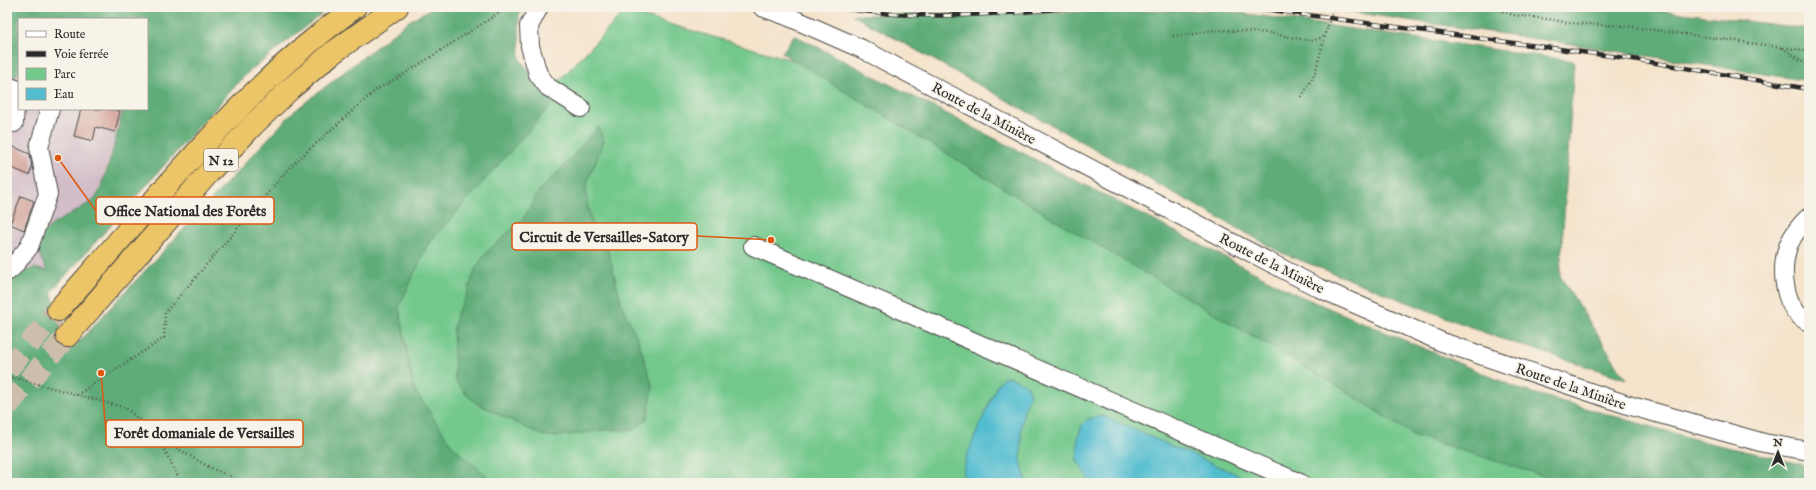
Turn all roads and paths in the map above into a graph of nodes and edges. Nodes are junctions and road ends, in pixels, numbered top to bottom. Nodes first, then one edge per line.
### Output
1 (355, 7) edge
2 (397, 7) edge
3 (508, 7) edge
4 (539, 7) edge
5 (762, 7) edge
6 (1333, 7) edge
7 (1399, 7) edge
8 (1327, 31) junction
9 (1173, 36) dead end
10 (1782, 48) junction
11 (1809, 51) edge
12 (1809, 66) edge
13 (7, 86) edge
14 (1302, 97) dead end
15 (581, 108) dead end
16 (50, 110) edge
17 (14, 123) dead end
18 (1809, 217) edge
19 (753, 246) dead end
20 (7, 272) edge
21 (58, 310) tunnel mouth
22 (1809, 322) edge
23 (67, 336) tunnel mouth
24 (7, 378) edge
25 (77, 395) junction
26 (159, 438) junction
27 (1809, 451) edge
28 (181, 483) edge
29 (246, 483) edge
30 (1300, 483) edge

1 - 21 highway, N 12
2 - 23 highway, N 12
3 - 25 path
4 - 15 street
5 - 27 street, Route de la Minière
6 - 8 path
7 - 10 path
8 - 9 path
8 - 14 path
10 - 11 path
10 - 12 path
13 - 17 street
16 - 20 street
18 - 22 street
19 - 30 street
24 - 25 path
25 - 26 path
26 - 28 path
26 - 29 path

